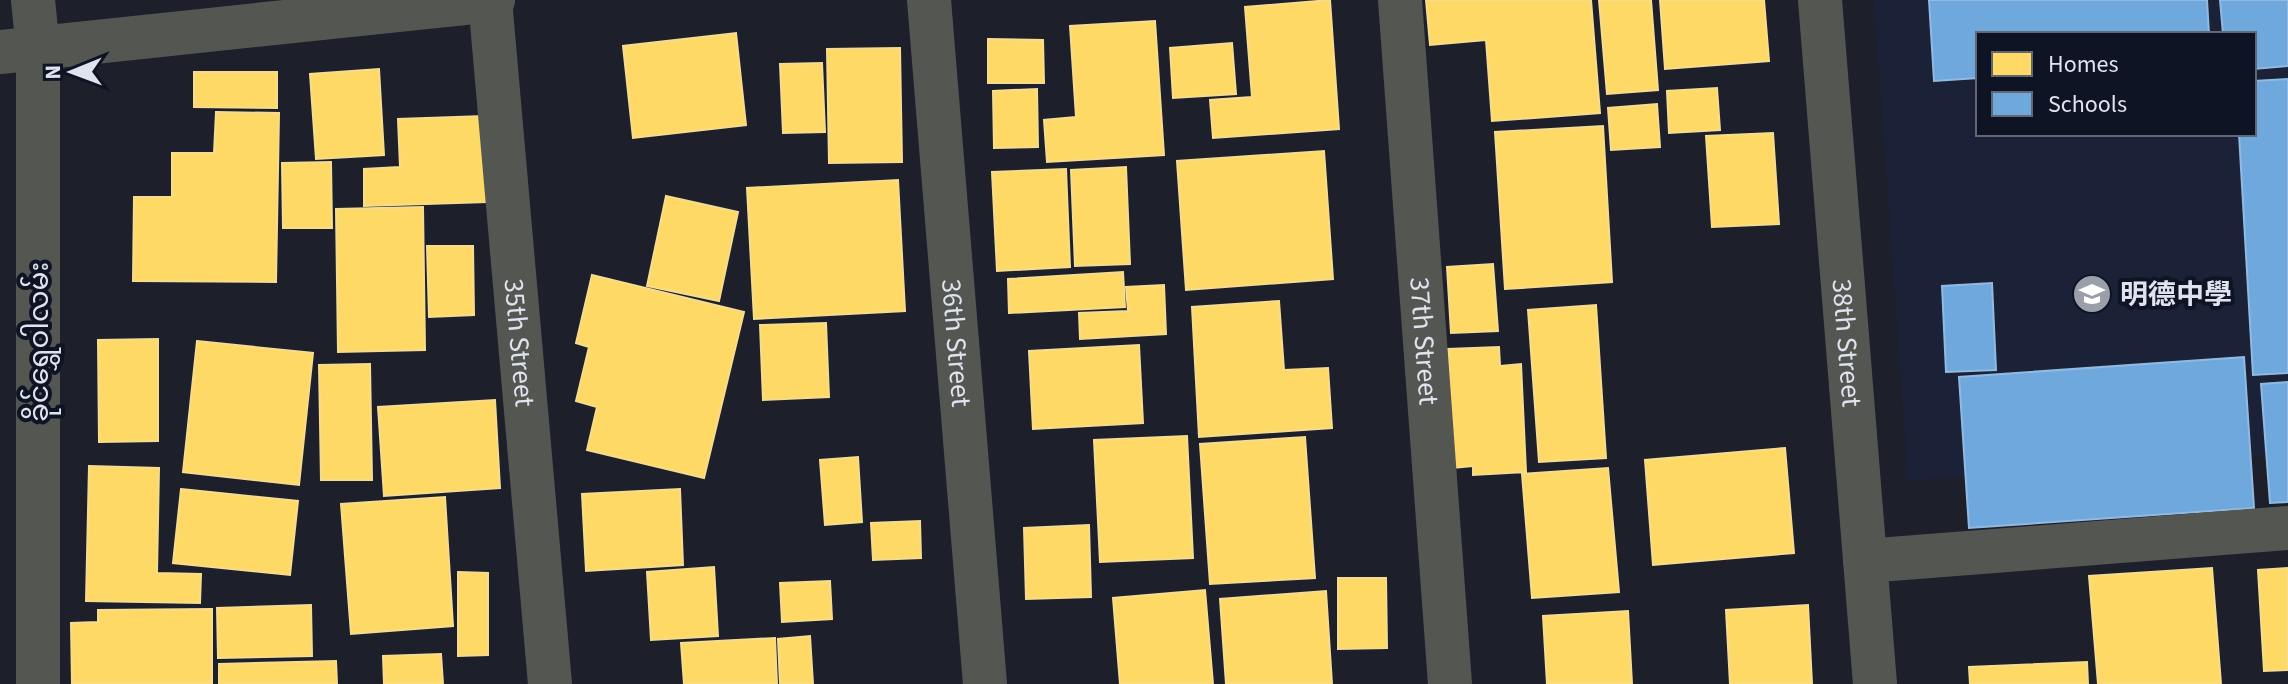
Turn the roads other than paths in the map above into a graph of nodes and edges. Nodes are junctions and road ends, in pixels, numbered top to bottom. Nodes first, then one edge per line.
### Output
1 (33, 0) edge
2 (491, 0) edge
3 (929, 0) edge
4 (1400, 0) edge
5 (1820, 0) edge
6 (19, 50) edge
7 (2288, 528) edge
8 (1865, 561) junction
9 (19, 634) edge
10 (38, 684) edge
11 (550, 684) edge
12 (985, 684) edge
13 (1450, 684) edge
14 (1875, 684) edge

1 - 6 street, ခိုင်ရွှေဝါလမ်း
2 - 6 street
2 - 11 street, 35th Street
3 - 12 street, 36th Street
4 - 13 street, 37th Street
5 - 8 street, 38th Street
6 - 9 street, ခိုင်ရွှေဝါလမ်း
7 - 8 street
8 - 14 street, 38th Street
9 - 10 street, ခိုင်ရွှေဝါလမ်း

